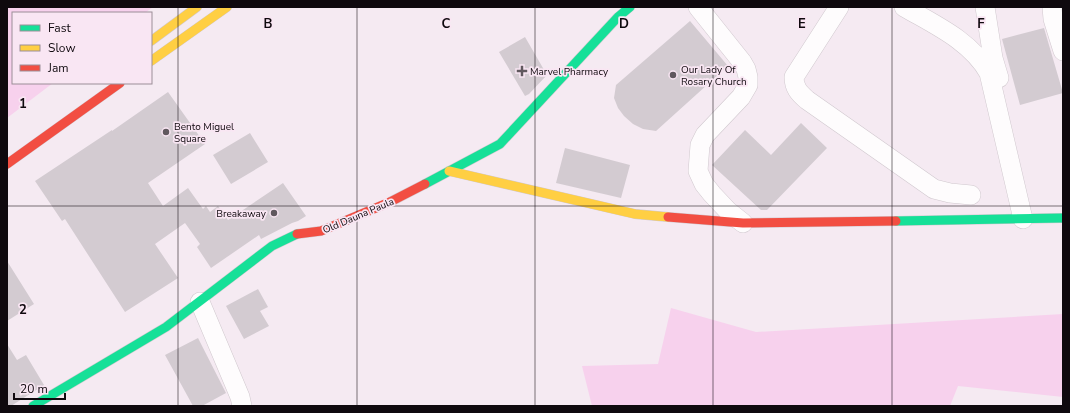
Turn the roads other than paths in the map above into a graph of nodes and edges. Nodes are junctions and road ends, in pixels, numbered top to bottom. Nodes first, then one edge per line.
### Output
1 (198, 7) edge
2 (227, 7) edge
3 (698, 7) edge
4 (839, 7) edge
5 (904, 7) edge
6 (985, 7) edge
7 (1052, 7) edge
8 (621, 10) edge
9 (152, 41) edge
10 (1063, 51) edge
11 (152, 60) edge
12 (119, 84) edge
13 (7, 164) edge
14 (449, 171) junction
15 (971, 195) dead end
16 (1030, 218) junction
17 (1063, 218) edge
18 (743, 223) junction
19 (200, 302) junction
20 (33, 406) edge
21 (242, 406) edge

1 - 9 main road
2 - 11 main road
3 - 18 street
4 - 15 street
5 - 16 street
6 - 16 street
7 - 10 street
8 - 14 main road, Old Dauna Paula
12 - 13 main road
14 - 18 main road
14 - 19 main road, Old Dauna Paula
16 - 17 main road
16 - 18 main road
19 - 20 main road, Old Dauna Paula
19 - 21 street

